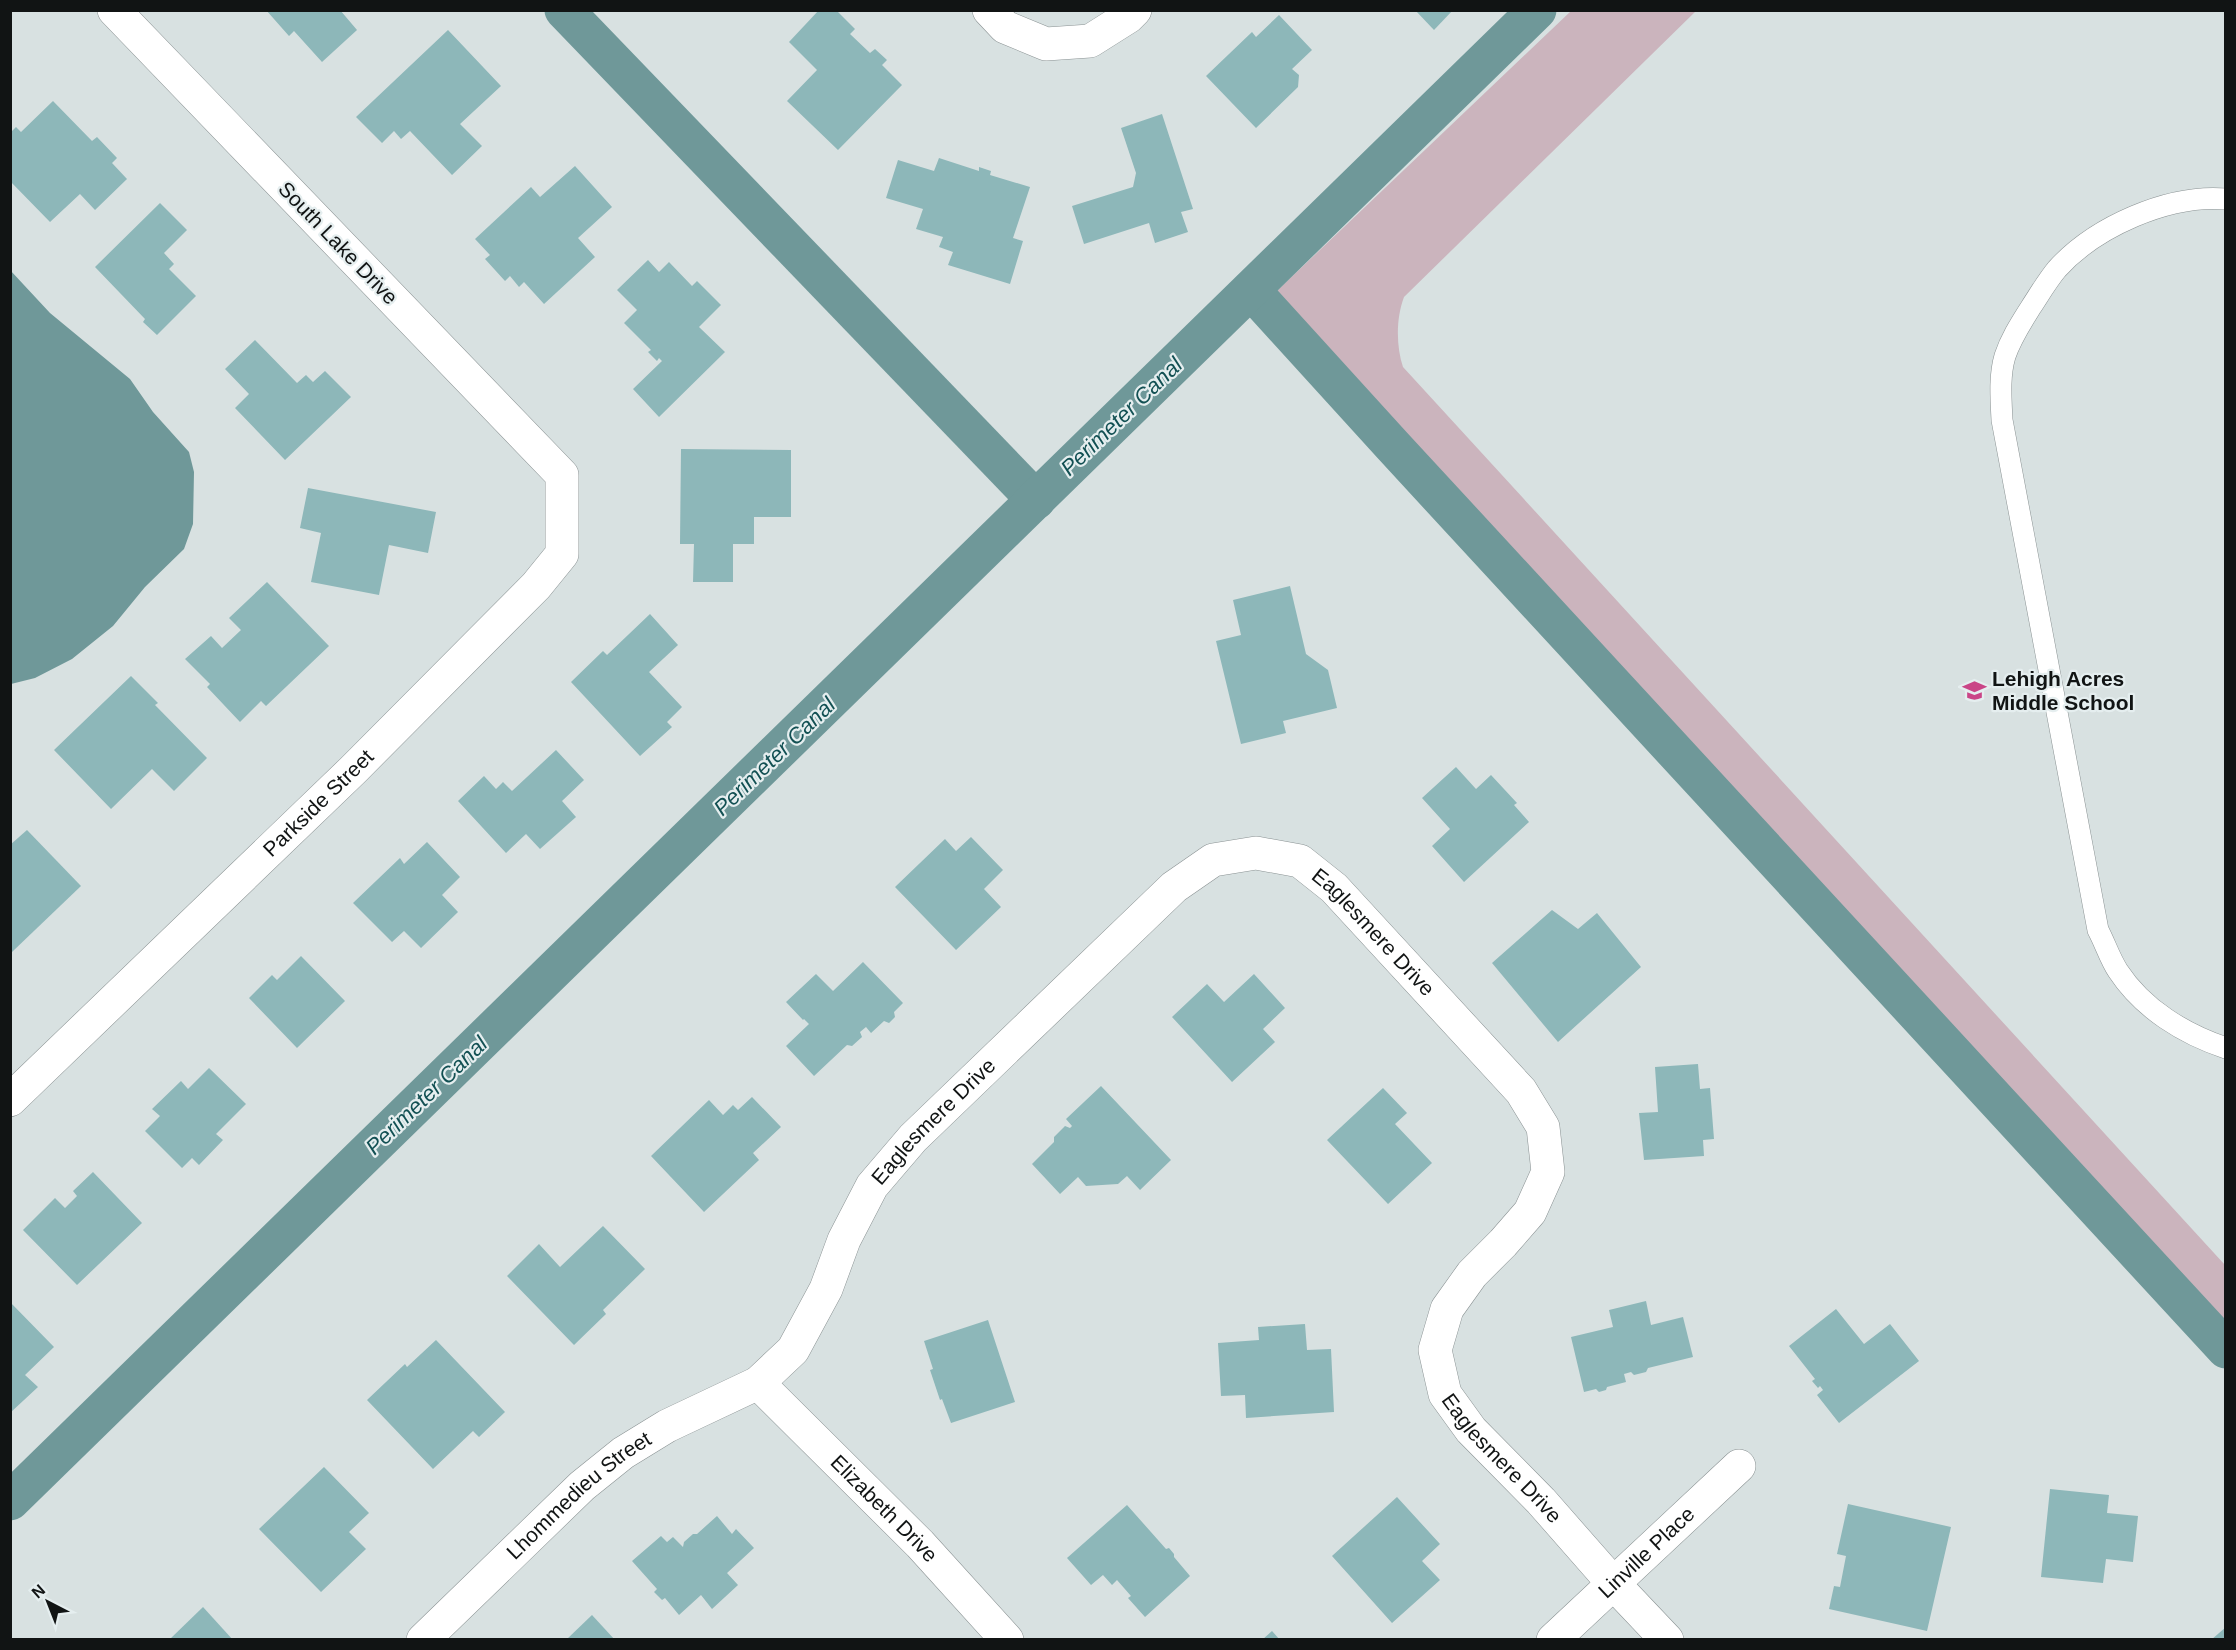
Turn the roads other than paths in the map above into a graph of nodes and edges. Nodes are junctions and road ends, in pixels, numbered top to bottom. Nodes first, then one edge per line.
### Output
1 (114, 10) edge
2 (1135, 10) edge
3 (1000, 20) edge
4 (2226, 199) edge
5 (562, 476) joint
6 (2226, 1048) edge
7 (10, 1100) edge
8 (758, 1383) junction
9 (1739, 1466) dead end
10 (1614, 1583) junction
11 (423, 1640) edge
12 (1007, 1640) edge
13 (1553, 1640) edge
14 (1667, 1640) edge

1 - 5 street, South Lake Drive
2 - 3 street
4 - 6 lane
5 - 7 street, Parkside Street
8 - 10 street, Eaglesmere Drive
8 - 11 street, Lhommedieu Street
8 - 12 street, Elizabeth Drive
9 - 10 street, Linville Place
10 - 13 street, Linville Place
10 - 14 street, Eaglesmere Drive

